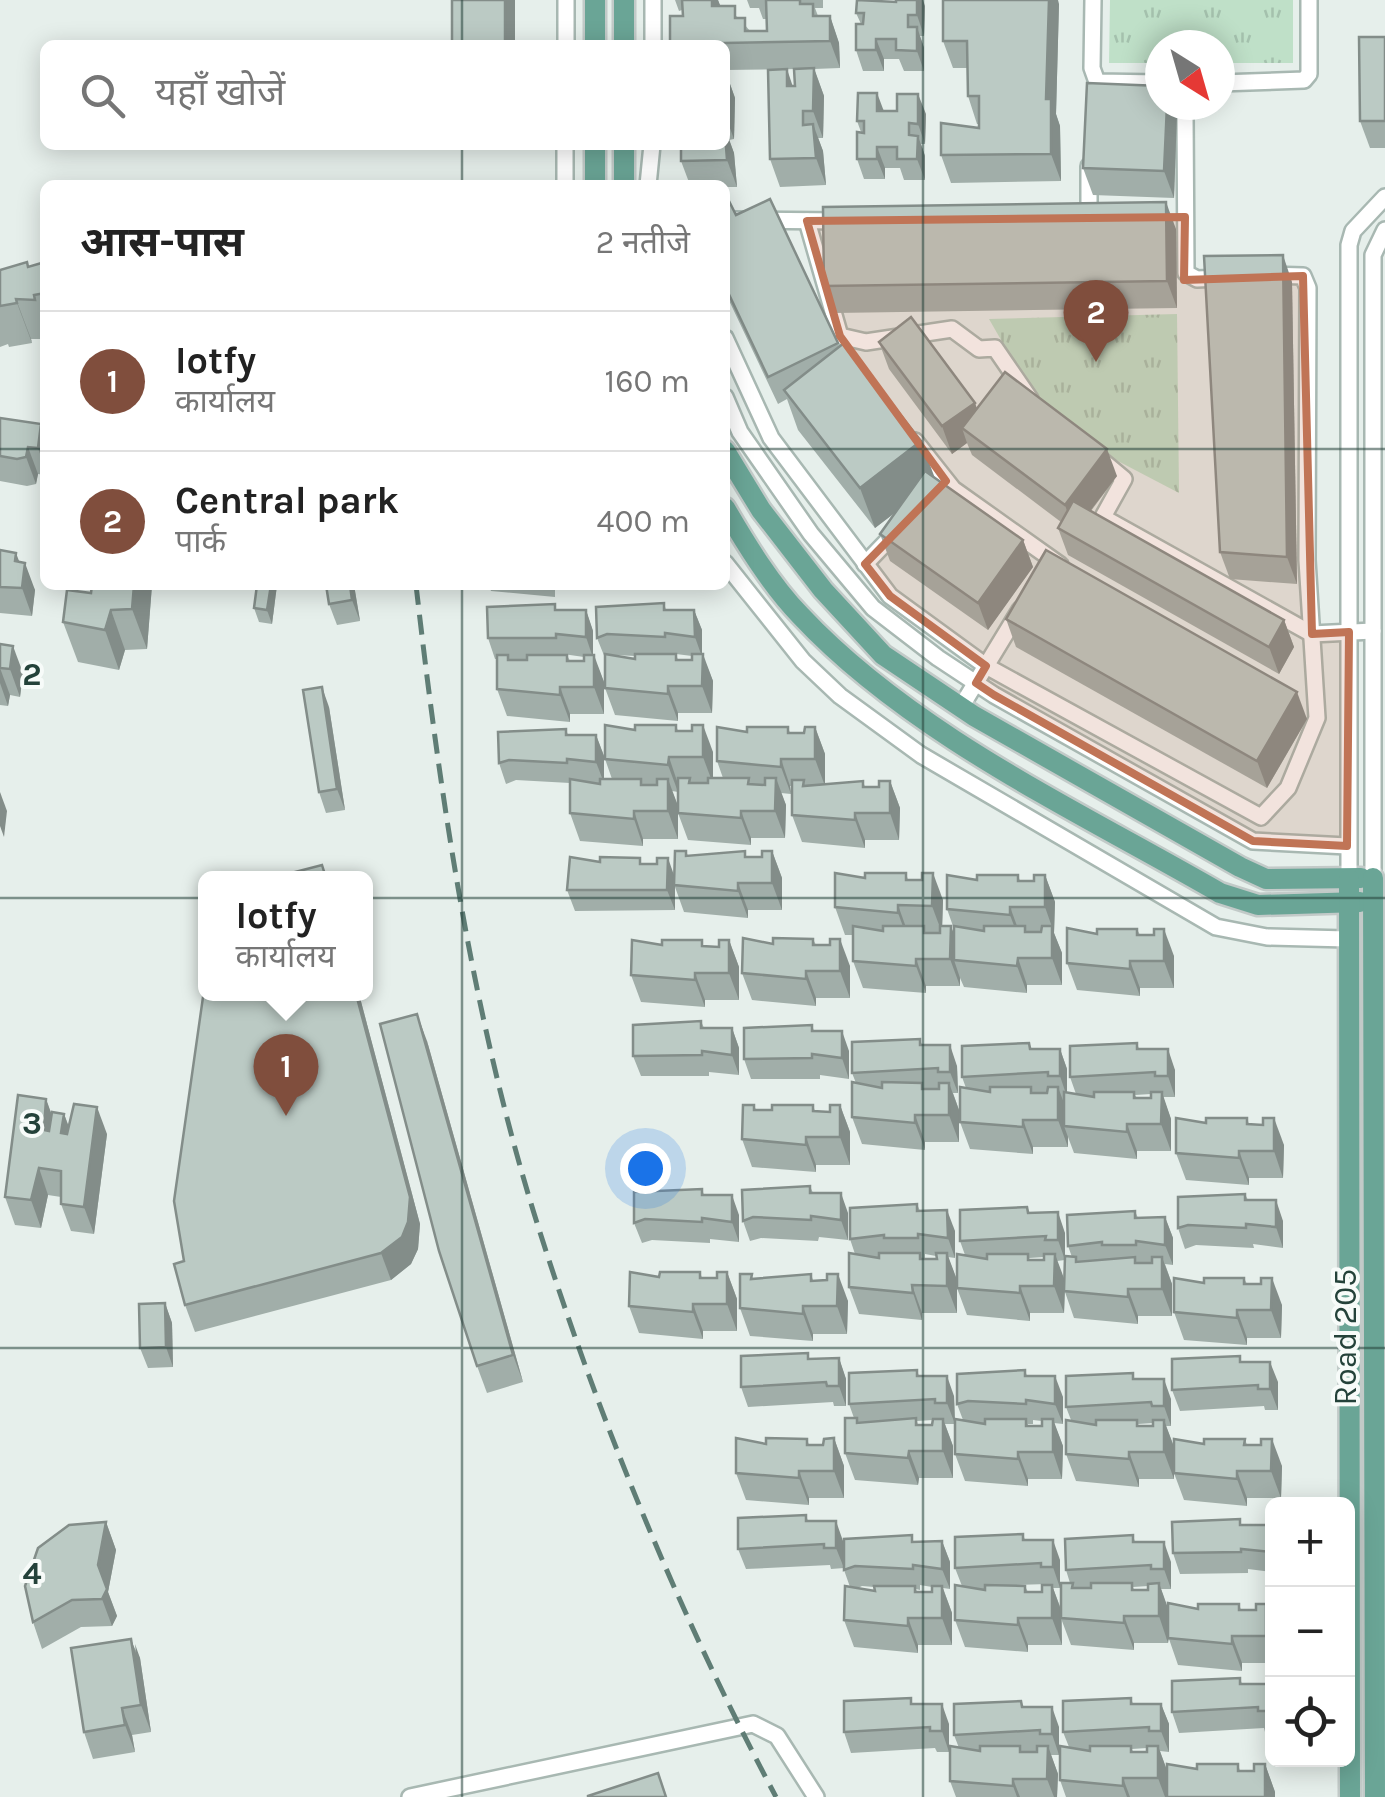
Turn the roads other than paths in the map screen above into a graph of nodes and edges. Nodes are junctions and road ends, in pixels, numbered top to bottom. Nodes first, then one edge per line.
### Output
1 (566, 0) edge
2 (595, 0) edge
3 (624, 0) edge
4 (653, 0) edge
5 (1092, 0) edge
6 (1309, 0) edge
7 (566, 40) edge
8 (595, 40) edge
9 (624, 40) edge
10 (653, 40) edge
11 (1145, 83) edge
12 (1235, 84) edge
13 (1138, 106) edge
14 (1088, 149) edge
15 (565, 150) edge
16 (595, 150) edge
17 (624, 150) edge
18 (652, 150) edge
19 (565, 180) edge
20 (595, 180) edge
21 (624, 180) edge
22 (648, 180) edge
23 (1385, 197) edge
24 (1089, 216) junction
25 (1071, 217) edge
26 (1111, 217) edge
27 (1166, 217) edge
28 (1185, 217) junction
29 (730, 220) edge
30 (863, 221) edge
31 (806, 222) junction
32 (1385, 230) edge
33 (1251, 276) edge
34 (1233, 278) edge
35 (840, 336) junction
36 (730, 349) edge
37 (857, 359) edge
38 (1349, 394) junction
39 (1379, 396) edge
40 (730, 409) edge
41 (1040, 413) edge
42 (910, 432) edge
43 (1080, 443) edge
44 (730, 459) edge
45 (946, 481) junction
46 (932, 494) edge
47 (730, 515) edge
48 (906, 522) edge
49 (1050, 559) junction
50 (865, 564) junction
51 (730, 569) edge
52 (1041, 574) edge
53 (1081, 578) edge
54 (1032, 590) edge
55 (1373, 631) junction
56 (1349, 632) junction
57 (1312, 634) junction
58 (986, 666) junction
59 (976, 684) junction
60 (960, 707) junction
61 (1347, 846) junction
62 (1379, 846) edge
63 (1348, 878) junction
64 (1379, 878) edge
65 (1348, 902) junction
66 (1379, 902) edge
67 (1347, 939) junction
68 (1379, 940) edge
69 (410, 1797) edge
70 (816, 1797) edge
71 (1350, 1797) edge
72 (1375, 1797) edge

1 - 7 street
2 - 8 main road
3 - 9 main road
4 - 10 street
5 - 11 street
6 - 12 street
13 - 28 street
14 - 24 street
15 - 19 street
16 - 20 main road
17 - 21 main road
18 - 22 street
23 - 38 street
24 - 25 street
24 - 26 street
27 - 28 street
28 - 34 street
29 - 31 street
30 - 31 street
31 - 35 street
32 - 39 street
33 - 57 street
35 - 37 street
35 - 41 street
36 - 50 street
38 - 39 street
38 - 56 street
39 - 55 street
40 - 59 street
42 - 45 street
43 - 57 street
44 - 60 main road
45 - 46 street
45 - 49 street
47 - 65 main road
48 - 50 street
49 - 52 street
49 - 53 street
50 - 58 street
51 - 67 street
54 - 58 street
55 - 56 street
55 - 62 street
56 - 57 street
56 - 61 street
57 - 58 street
58 - 59 street
59 - 60 street
59 - 61 street
60 - 63 main road
61 - 63 street
62 - 64 street
63 - 64 main road
63 - 65 main road, Road 205
64 - 66 main road, Road 205
65 - 66 main road
65 - 67 main road, Road 205
66 - 68 main road, Road 205
67 - 71 main road, Road 205
68 - 72 main road, Road 205
69 - 70 street

